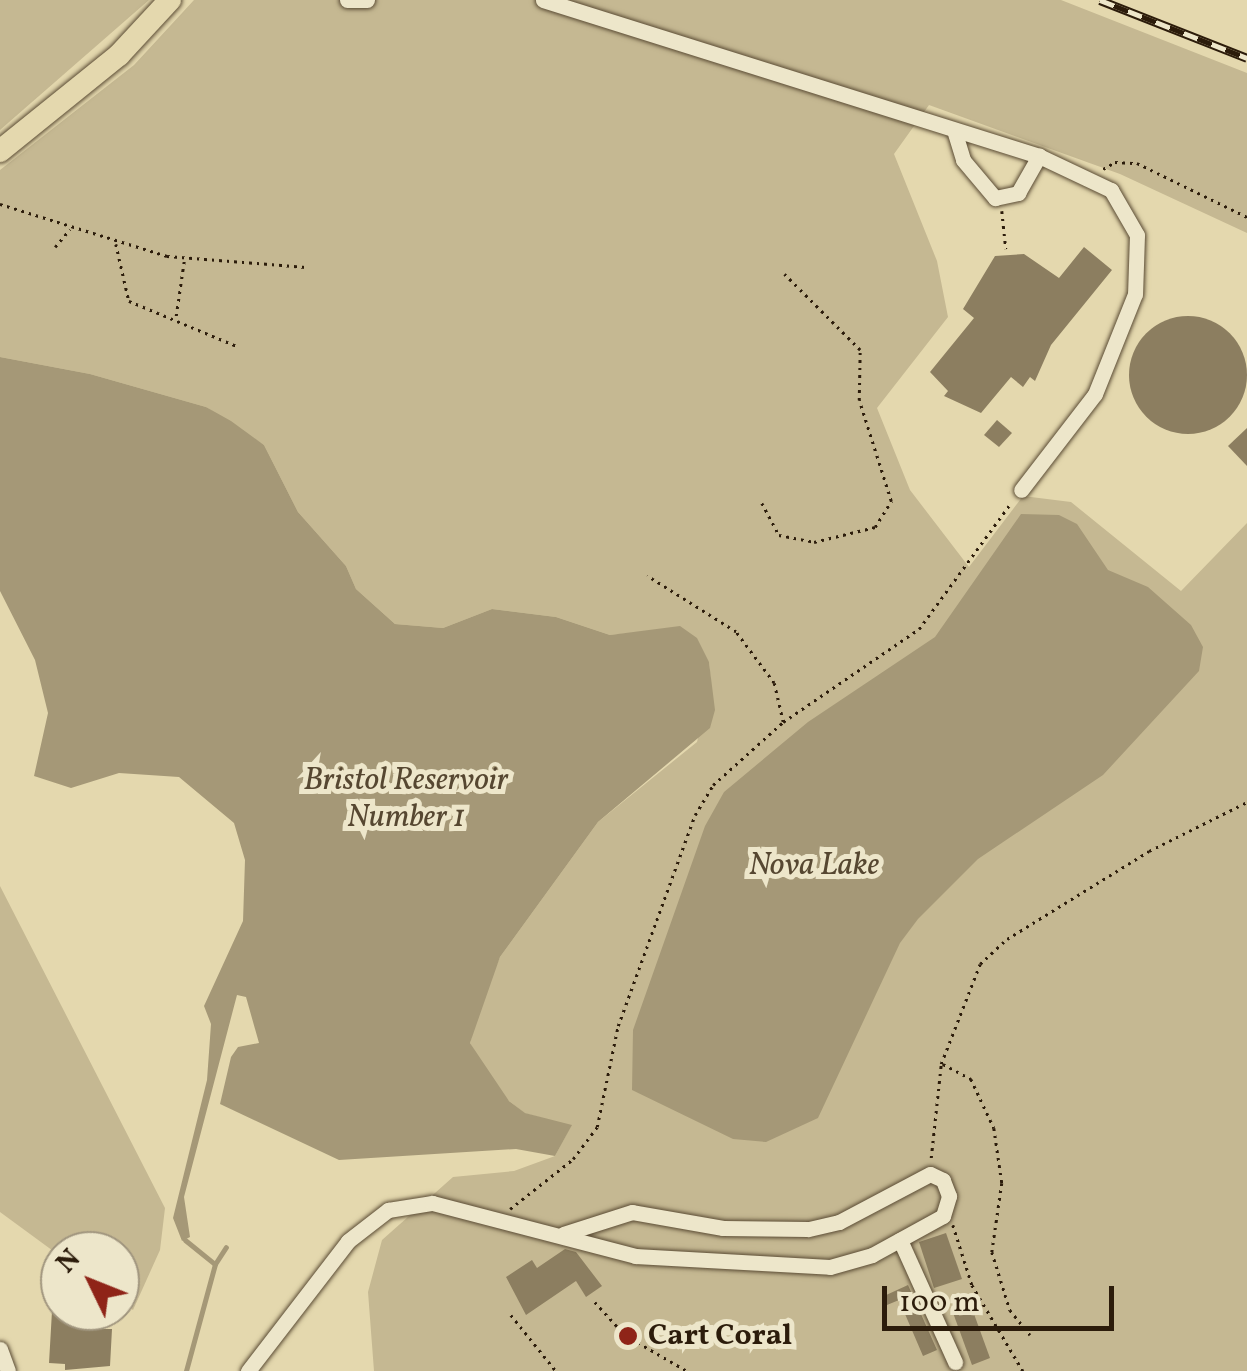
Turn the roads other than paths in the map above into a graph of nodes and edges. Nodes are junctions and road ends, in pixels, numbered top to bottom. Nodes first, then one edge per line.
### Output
1 (170, 0) edge
2 (347, 0) edge
3 (367, 0) edge
4 (542, 0) edge
5 (954, 130) junction
6 (0, 151) edge
7 (1039, 156) junction
8 (1022, 490) road end
9 (563, 1234) junction
10 (900, 1240) junction
11 (0, 1350) edge
12 (955, 1362) dead end
13 (8, 1371) edge
14 (248, 1371) edge

1 - 6 highway
2 - 3 street
4 - 5 street
5 - 7 street
5 - 7 street
7 - 8 street
9 - 10 street
9 - 10 street
9 - 14 street
10 - 12 street
11 - 13 street

